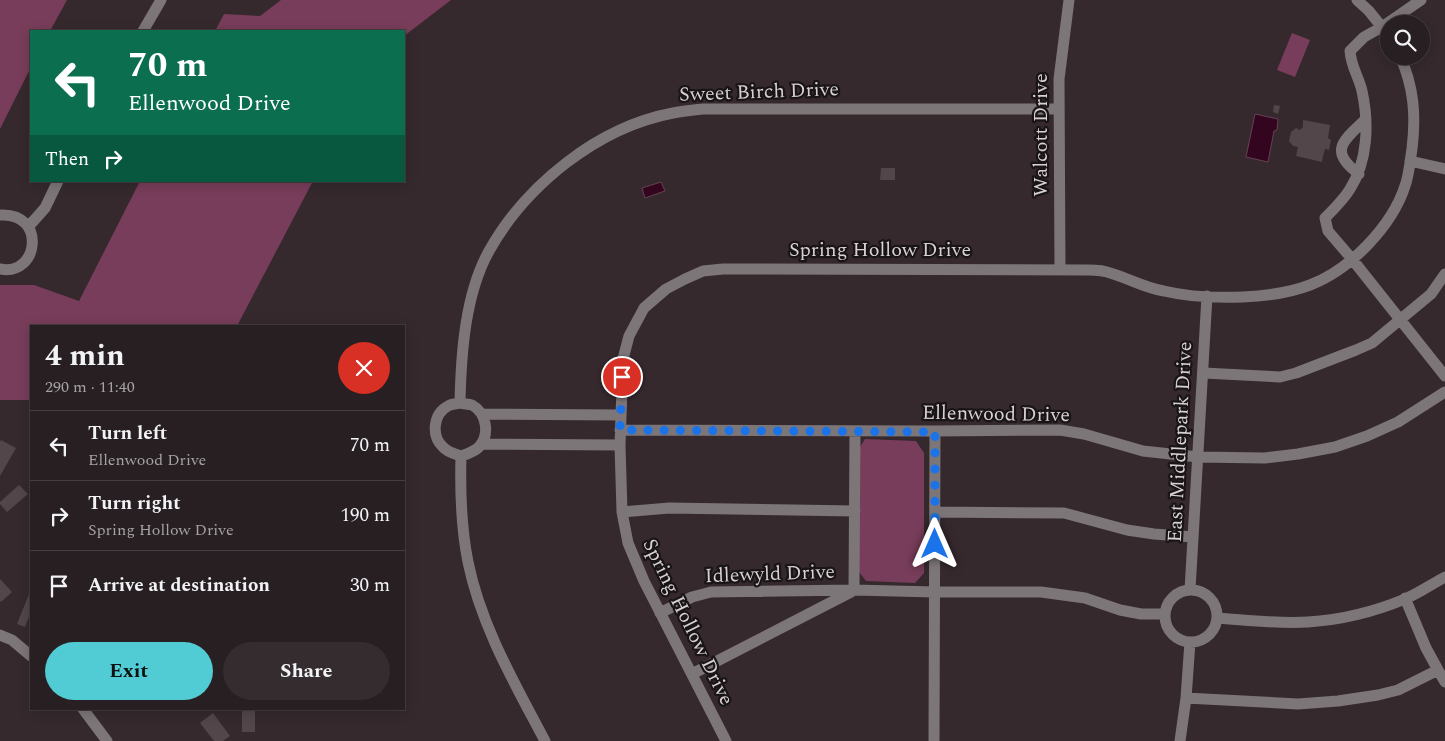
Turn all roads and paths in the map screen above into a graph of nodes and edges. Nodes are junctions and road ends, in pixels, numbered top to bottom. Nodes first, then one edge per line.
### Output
1 (161, 0) edge
2 (1069, 0) edge
3 (1357, 0) edge
4 (1421, 0) edge
5 (1405, 15) edge
6 (1380, 25) edge
7 (144, 30) edge
8 (1380, 33) edge
9 (1403, 65) edge
10 (1059, 109) junction
11 (1366, 119) junction
12 (1410, 161) junction
13 (1445, 169) edge
14 (1358, 174) junction
15 (58, 182) edge
16 (0, 215) edge
17 (28, 226) junction
18 (1352, 259) junction
19 (0, 269) edge
20 (1060, 270) junction
21 (1445, 274) edge
22 (1207, 296) junction
23 (1401, 320) junction
24 (1204, 373) junction
25 (1445, 376) edge
26 (1445, 392) edge
27 (460, 403) junction
28 (482, 414) junction
29 (620, 415) junction
30 (620, 430) junction
31 (855, 431) junction
32 (935, 432) junction
33 (481, 444) junction
34 (620, 445) junction
35 (461, 456) junction
36 (1198, 456) junction
37 (622, 512) junction
38 (855, 512) junction
39 (935, 512) junction
40 (1193, 537) junction
41 (1445, 577) edge
42 (854, 590) junction
43 (1190, 590) junction
44 (935, 592) junction
45 (1405, 598) junction
46 (660, 613) junction
47 (1164, 614) junction
48 (1217, 618) junction
49 (0, 635) edge
50 (1190, 642) junction
51 (30, 655) edge
52 (1438, 670) junction
53 (692, 674) junction
54 (1445, 682) edge
55 (1186, 698) junction
56 (84, 710) edge
57 (107, 741) edge
58 (544, 741) edge
59 (726, 741) edge
60 (934, 741) edge
61 (1180, 741) edge

1 - 7 street
2 - 10 street, Walcott Drive
3 - 6 street
4 - 5 street
8 - 11 street
9 - 12 street, Spring Hollow Drive
10 - 20 street, Walcott Drive
10 - 27 street, Sweet Birch Drive
11 - 14 street
11 - 14 street
12 - 13 street
12 - 18 street, Spring Hollow Drive
14 - 18 street
15 - 17 street
16 - 17 street
17 - 19 street
18 - 22 street, Spring Hollow Drive
18 - 23 street
20 - 22 street, Spring Hollow Drive
20 - 29 street, Spring Hollow Drive
21 - 23 street
22 - 24 street, East Middlepark Drive
23 - 24 street
23 - 25 street
24 - 36 street, East Middlepark Drive
26 - 36 street, Ellenwood Drive
27 - 28 street
27 - 35 street
28 - 29 street
28 - 33 street
29 - 30 street, Spring Hollow Drive
30 - 31 street, Ellenwood Drive
30 - 34 street, Spring Hollow Drive
31 - 32 street, Ellenwood Drive
31 - 38 street
32 - 36 street, Ellenwood Drive
32 - 39 street
33 - 34 street
33 - 35 street
34 - 37 street, Spring Hollow Drive
35 - 58 street
36 - 40 street, East Middlepark Drive
37 - 38 street
37 - 46 street, Spring Hollow Drive
38 - 42 street
39 - 40 street
39 - 44 street
40 - 43 street, East Middlepark Drive
41 - 45 street
42 - 44 street, Idlewyld Drive
42 - 46 street, Idlewyld Drive
42 - 53 street, Idlewyld Drive
43 - 47 street
43 - 48 street
44 - 47 street, Idlewyld Drive
44 - 60 street
45 - 48 street
45 - 52 street
46 - 53 street, Spring Hollow Drive
47 - 50 street
48 - 50 street
49 - 51 street
50 - 55 street
52 - 54 street
52 - 55 street
53 - 59 street, Spring Hollow Drive
55 - 61 street
56 - 57 street

